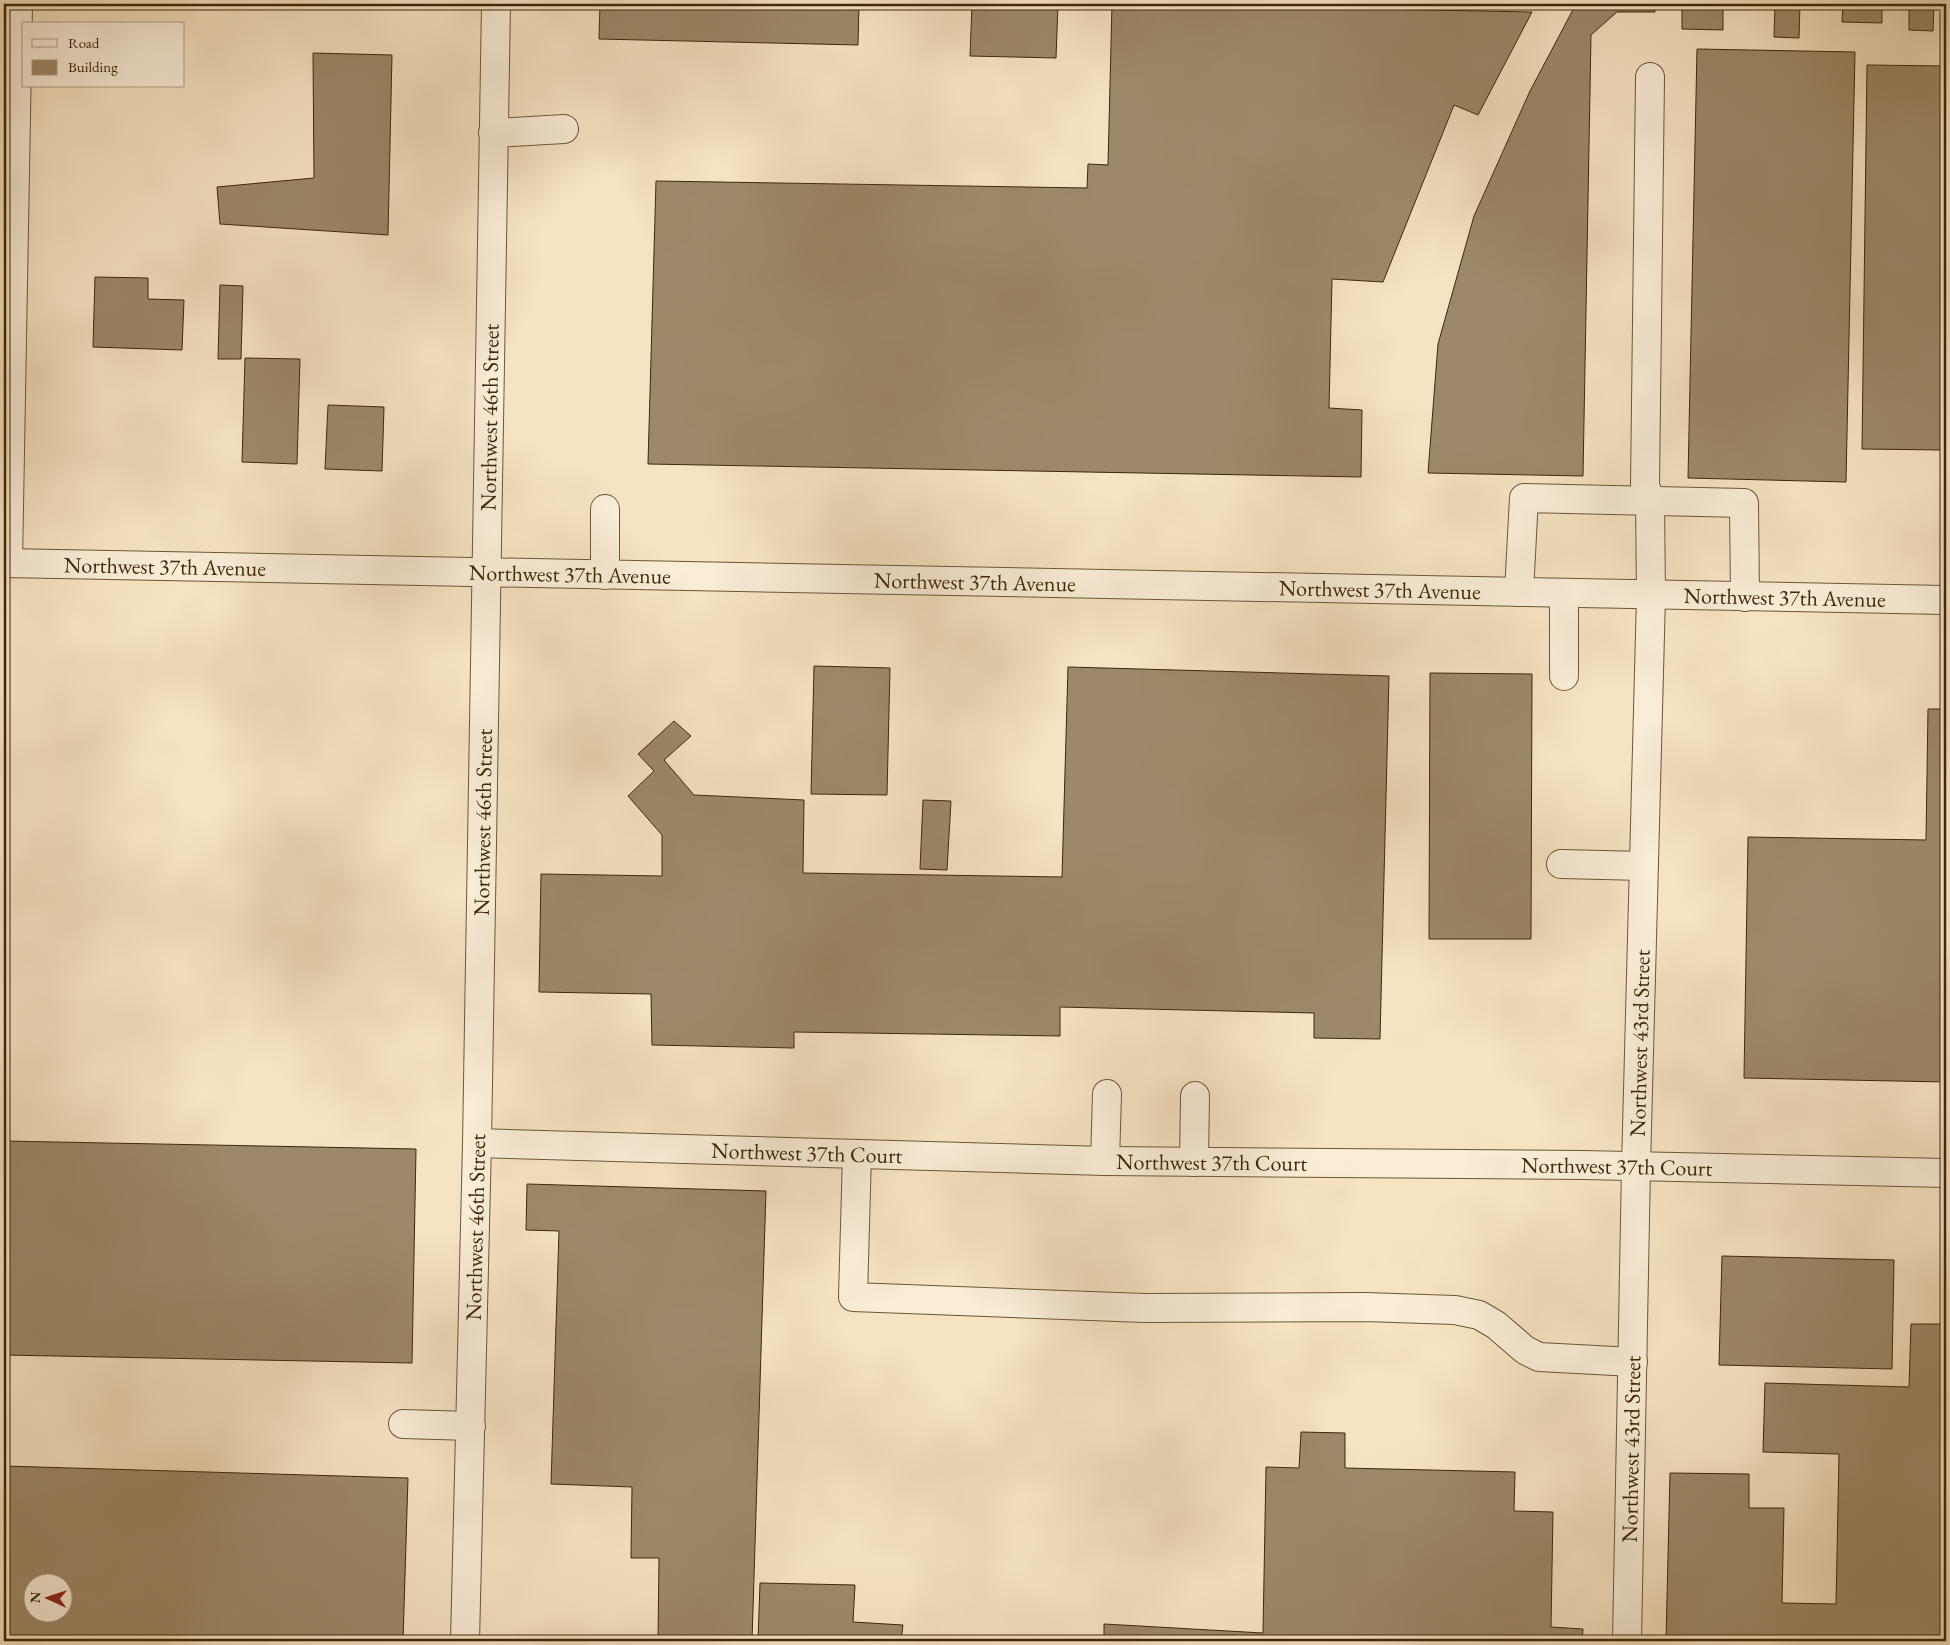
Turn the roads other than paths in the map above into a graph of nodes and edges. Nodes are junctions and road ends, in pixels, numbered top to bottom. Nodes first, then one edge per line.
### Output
1 (18, 4) edge
2 (496, 4) edge
3 (1650, 77) dead end
4 (564, 129) dead end
5 (493, 133) junction
6 (1650, 501) junction
7 (605, 509) dead end
8 (6, 563) edge
9 (487, 573) junction
10 (605, 575) junction
11 (1519, 592) junction
12 (1564, 594) junction
13 (1651, 596) junction
14 (1745, 597) junction
15 (1946, 600) edge
16 (1564, 676) dead end
17 (1561, 864) dead end
18 (1644, 866) junction
19 (1107, 1094) dead end
20 (1195, 1096) dead end
21 (476, 1143) junction
22 (857, 1154) junction
23 (1105, 1161) junction
24 (1194, 1162) junction
25 (1636, 1166) junction
26 (1946, 1173) edge
27 (1633, 1362) junction
28 (403, 1424) dead end
29 (471, 1426) junction
30 (465, 1641) edge
31 (1627, 1641) edge

1 - 8 street
2 - 5 street, Northwest 46th Street
3 - 6 street, Northwest 43rd Street
4 - 5 street
5 - 9 street, Northwest 46th Street
6 - 11 street
6 - 13 street, Northwest 43rd Street
6 - 14 street
7 - 10 street
8 - 9 street, Northwest 37th Avenue
9 - 10 street, Northwest 37th Avenue
9 - 21 street, Northwest 46th Street
10 - 11 street, Northwest 37th Avenue
11 - 12 street, Northwest 37th Avenue
12 - 13 street, Northwest 37th Avenue
12 - 16 street
13 - 14 street, Northwest 37th Avenue
13 - 18 street, Northwest 43rd Street
14 - 15 street, Northwest 37th Avenue
17 - 18 street
18 - 25 street, Northwest 43rd Street
19 - 23 street
20 - 24 street
21 - 22 street, Northwest 37th Court
21 - 29 street, Northwest 46th Street
22 - 23 street, Northwest 37th Court
22 - 27 street
23 - 24 street, Northwest 37th Court
24 - 25 street, Northwest 37th Court
25 - 26 street, Northwest 37th Court
25 - 27 street, Northwest 43rd Street
27 - 31 street, Northwest 43rd Street
28 - 29 street
29 - 30 street, Northwest 46th Street

